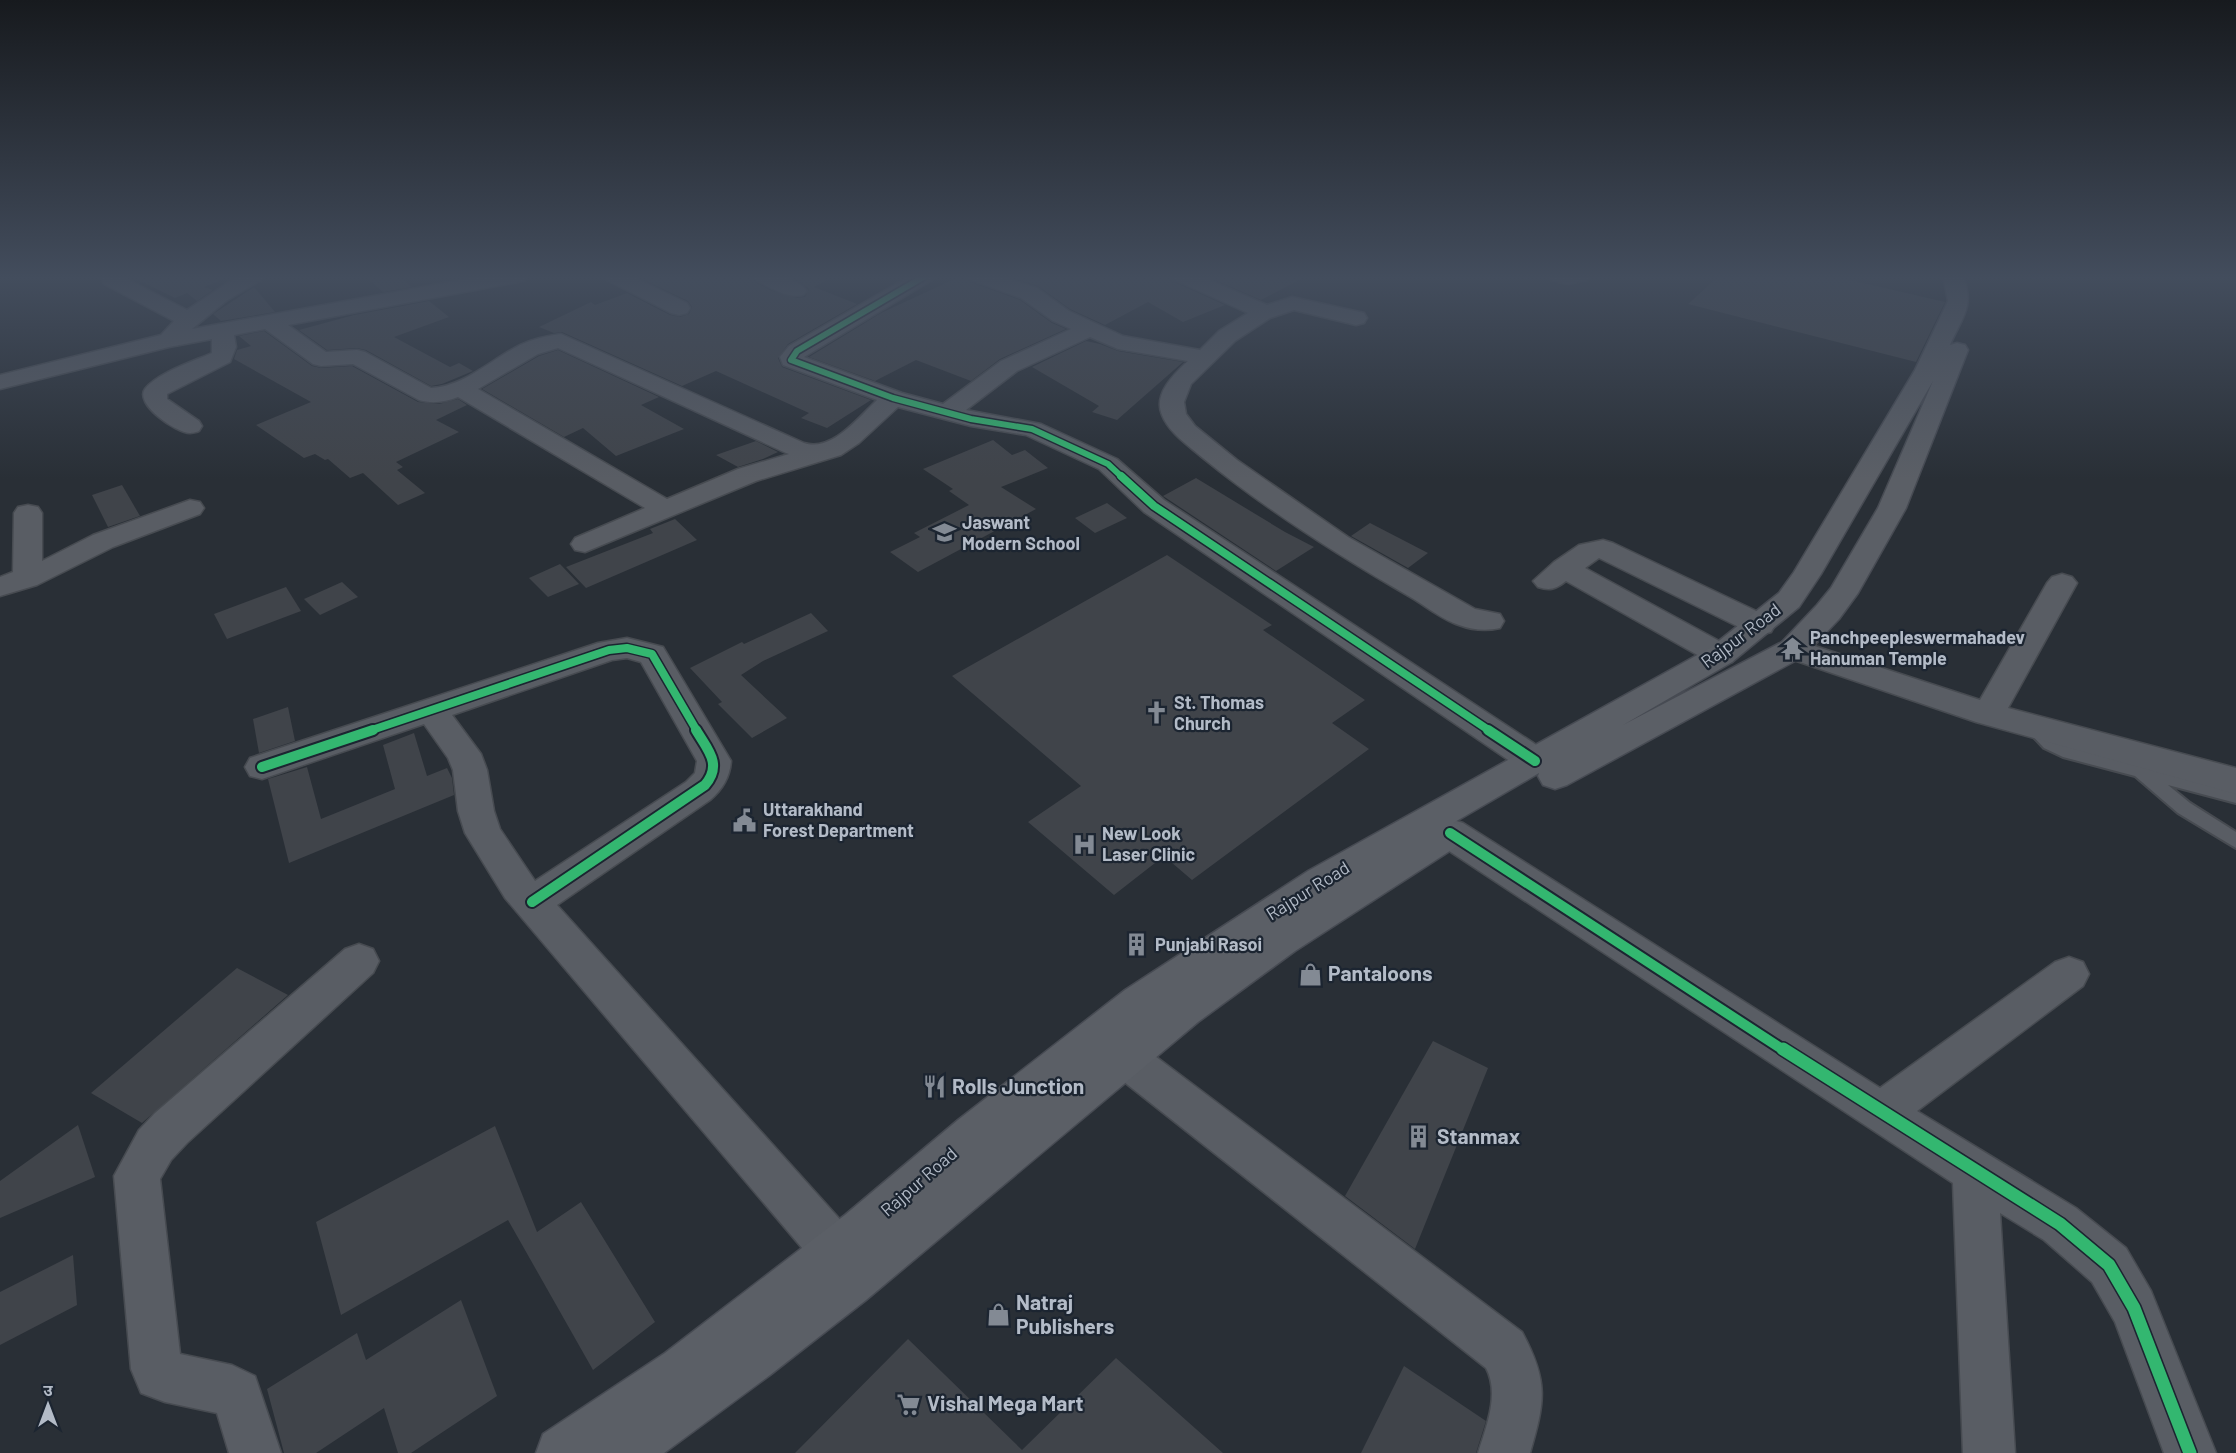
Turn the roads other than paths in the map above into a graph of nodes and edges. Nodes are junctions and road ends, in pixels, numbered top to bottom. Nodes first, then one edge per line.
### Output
1 (154, 344) edge
2 (224, 344) edge
3 (301, 344) edge
4 (543, 344) edge
5 (567, 344) edge
6 (813, 344) edge
7 (1057, 344) edge
8 (1125, 344) edge
9 (1219, 344) edge
10 (1939, 344) edge
11 (1959, 344) edge
12 (1205, 358) junction
13 (0, 382) edge
14 (459, 388) junction
15 (892, 398) junction
16 (947, 413) junction
17 (190, 426) dead end
18 (821, 453) junction
19 (190, 508) dead end
20 (665, 509) junction
21 (28, 513) dead end
22 (585, 544) dead end
23 (27, 579) junction
24 (2062, 583) dead end
25 (0, 587) edge
26 (1489, 621) dead end
27 (1760, 626) junction
28 (1793, 649) junction
29 (1721, 655) junction
30 (431, 710) junction
31 (1988, 714) junction
32 (2030, 726) junction
33 (1535, 761) junction
34 (262, 767) dead end
35 (2139, 771) junction
36 (2236, 781) edge
37 (2236, 796) edge
38 (1450, 833) junction
39 (2236, 841) edge
40 (532, 902) junction
41 (359, 961) dead end
42 (2069, 974) dead end
43 (1124, 1057) junction
44 (1881, 1113) junction
45 (1975, 1171) junction
46 (836, 1251) junction
47 (255, 1453) edge
48 (562, 1453) edge
49 (619, 1453) edge
50 (1504, 1453) edge
51 (1989, 1453) edge
52 (2190, 1453) edge

1 - 13 street
2 - 17 street
3 - 14 street
4 - 14 street
5 - 18 street
6 - 15 street
7 - 16 street
8 - 12 street
9 - 12 street
10 - 27 main road, Rajpur Road
11 - 28 main road, Rajpur Road
12 - 26 street
14 - 20 street
15 - 16 street
15 - 18 street
16 - 33 street
18 - 20 street
19 - 23 street
20 - 22 street
21 - 23 street
23 - 25 street
24 - 31 street
27 - 29 main road, Rajpur Road
27 - 29 street
28 - 31 street
28 - 38 main road, Rajpur Road
29 - 33 main road, Rajpur Road
30 - 34 street
30 - 40 street
30 - 40 street
31 - 32 street
32 - 35 lane
32 - 36 street
33 - 46 main road, Rajpur Road
35 - 37 lane
35 - 39 lane
38 - 43 main road, Rajpur Road
38 - 44 street
40 - 46 street
41 - 47 street
42 - 44 street
43 - 49 main road, Rajpur Road
43 - 50 street
44 - 45 street
45 - 51 street
45 - 52 street
46 - 48 main road, Rajpur Road

